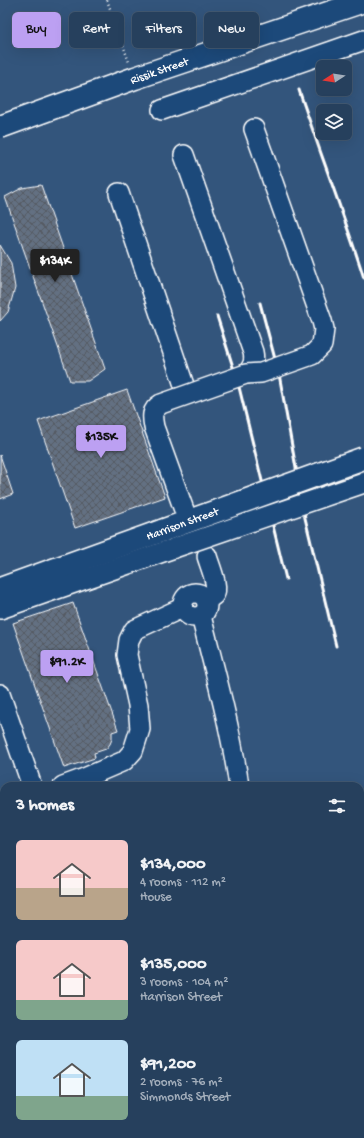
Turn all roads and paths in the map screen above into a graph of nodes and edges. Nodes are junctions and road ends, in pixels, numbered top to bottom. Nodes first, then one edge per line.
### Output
1 (107, 0) edge
2 (364, 1) edge
3 (364, 40) edge
4 (135, 78) junction
5 (162, 110) dead end
6 (0, 127) edge
7 (254, 129) dead end
8 (184, 155) dead end
9 (121, 197) dead end
10 (246, 374) junction
11 (187, 394) junction
12 (364, 458) edge
13 (364, 483) edge
14 (188, 521) junction
15 (169, 539) junction
16 (207, 556) dead end
17 (0, 589) edge
18 (203, 608) junction
19 (0, 609) edge
20 (0, 694) edge
21 (31, 782) edge
22 (85, 782) edge
23 (238, 782) edge

1 - 4 path
2 - 4 main road, Rissik Street, bridge
3 - 5 street
4 - 6 main road, Rissik Street, bridge
7 - 10 street, bridge
8 - 10 street
9 - 11 street
10 - 11 street, bridge
11 - 14 street, bridge
12 - 14 main road, Harrison Street, bridge
13 - 15 street, bridge
14 - 15 main road, Harrison Street, bridge
15 - 17 main road, Harrison Street
15 - 19 street
16 - 18 street
18 - 22 street
18 - 23 street
20 - 21 street

